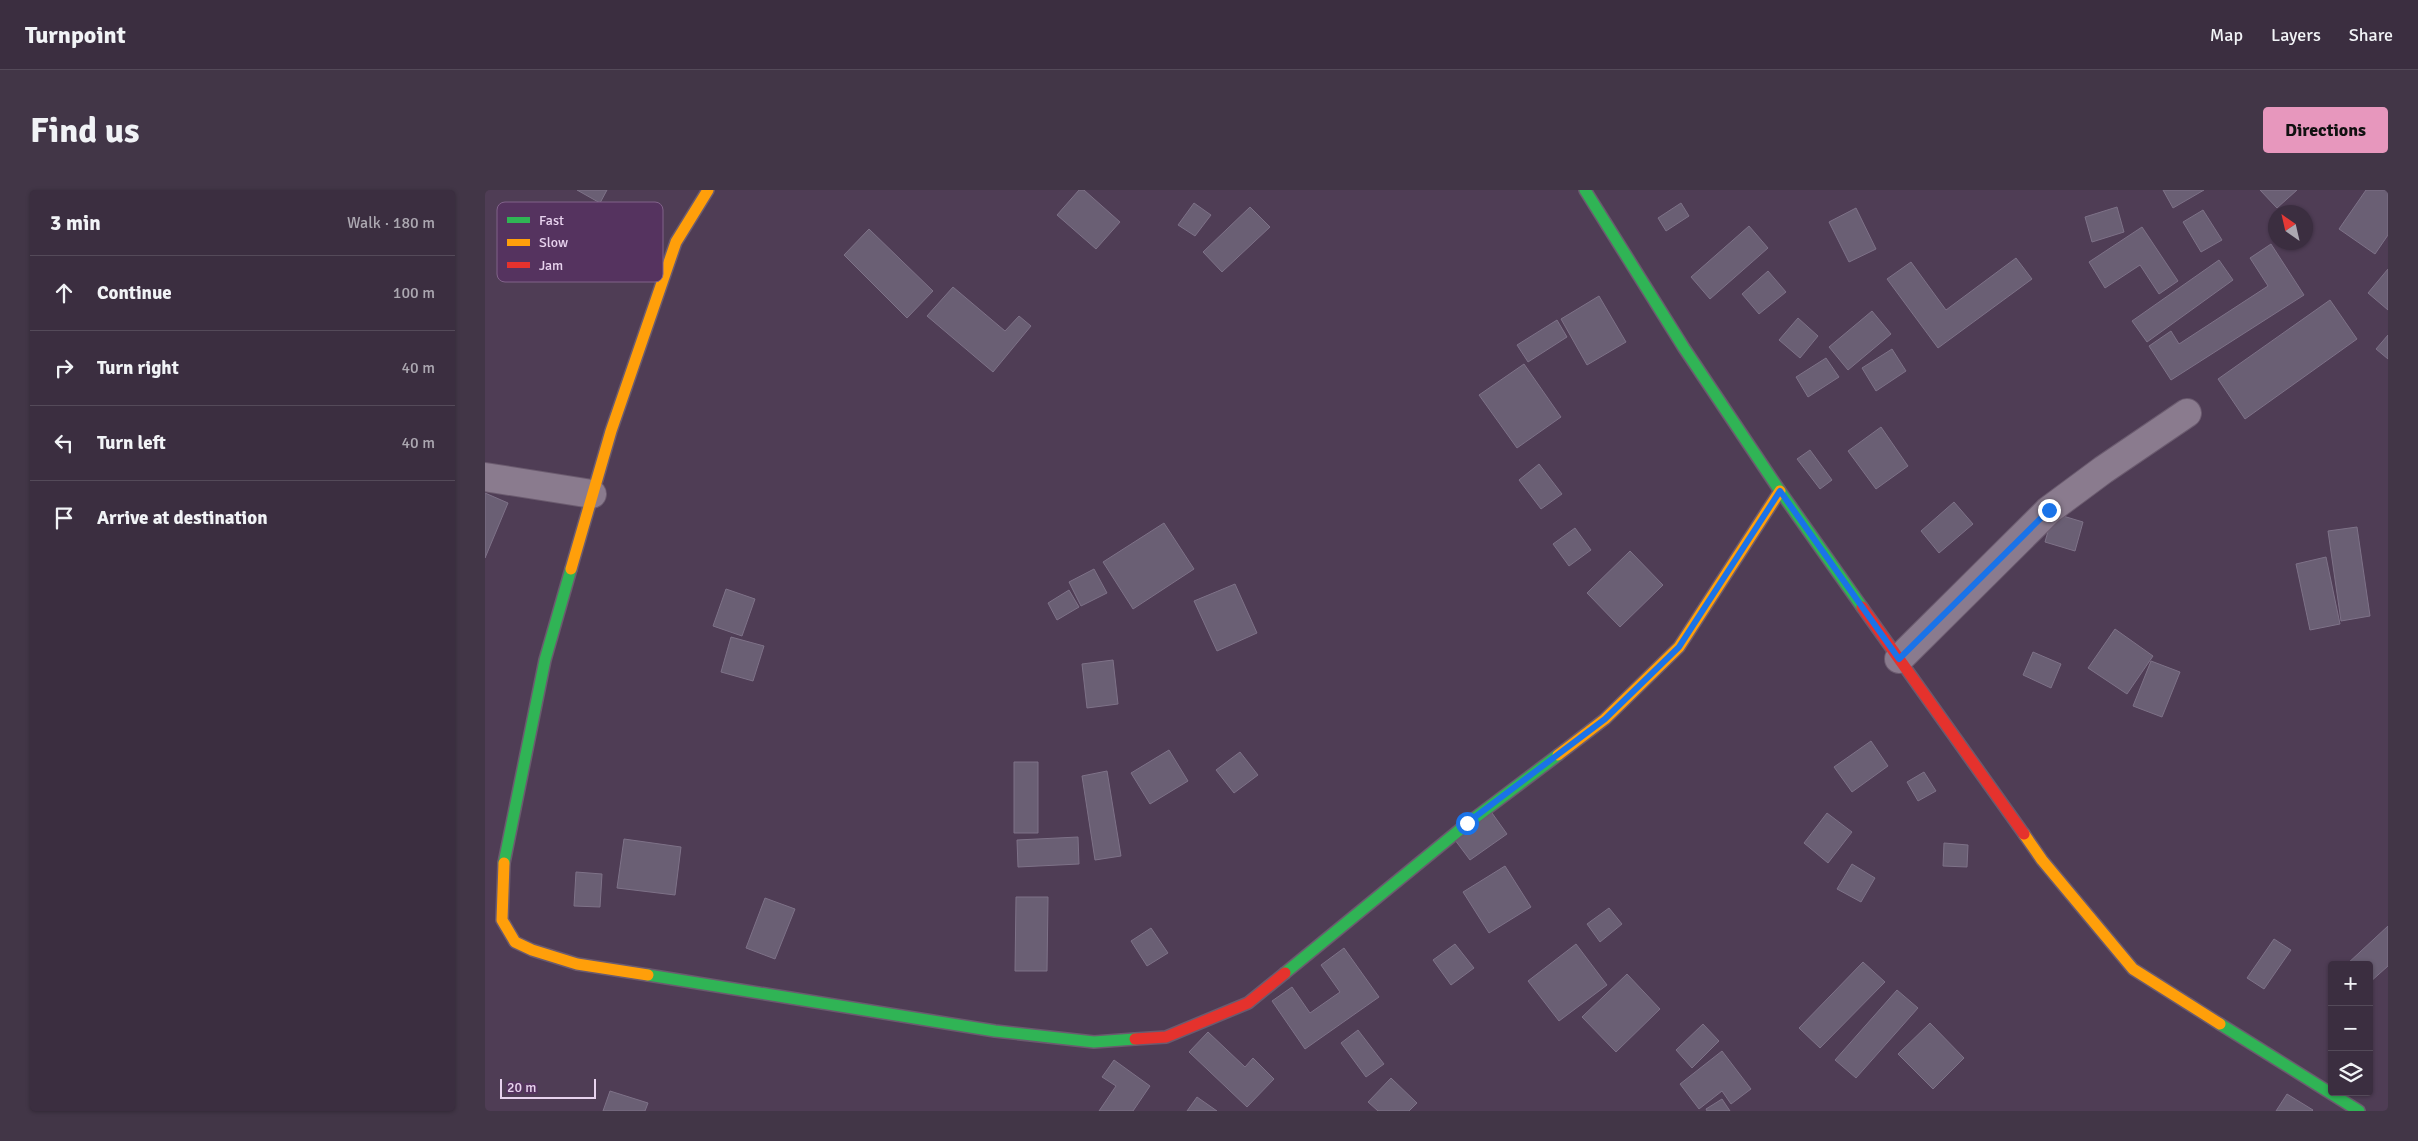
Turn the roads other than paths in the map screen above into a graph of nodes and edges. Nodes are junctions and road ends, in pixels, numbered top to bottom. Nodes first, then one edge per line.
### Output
1 (707, 190) edge
2 (1585, 190) edge
3 (663, 280) edge
4 (662, 282) edge
5 (2187, 413) dead end
6 (485, 478) edge
7 (1780, 491) junction
8 (592, 494) junction
9 (1899, 659) junction
10 (2359, 1111) edge

1 - 3 street
2 - 7 street
4 - 8 street
5 - 9 street
6 - 8 street
7 - 8 street
7 - 9 street
9 - 10 street

